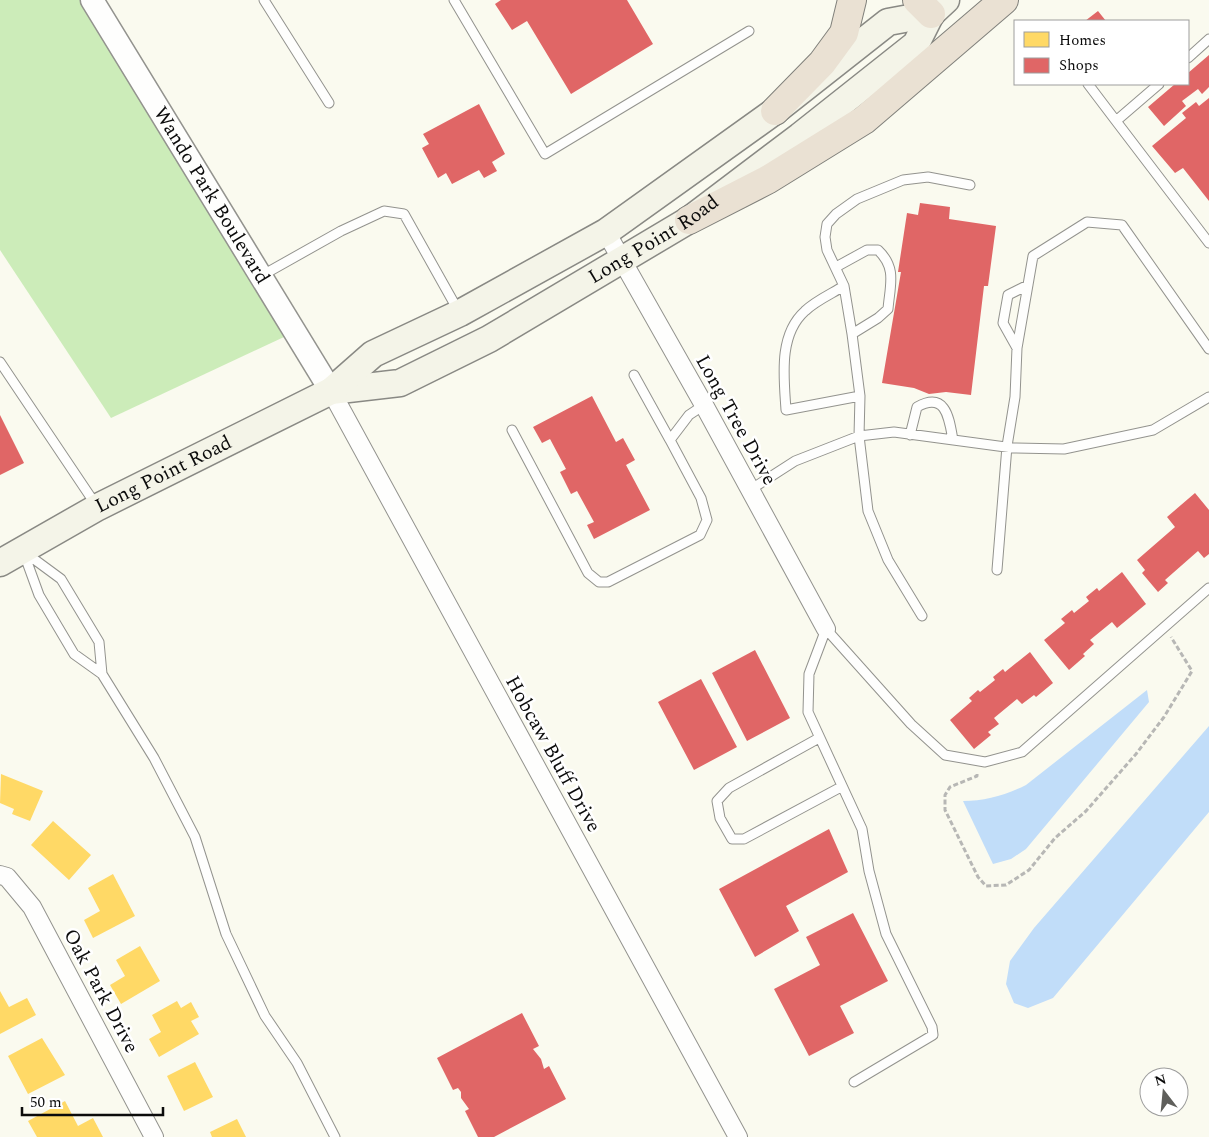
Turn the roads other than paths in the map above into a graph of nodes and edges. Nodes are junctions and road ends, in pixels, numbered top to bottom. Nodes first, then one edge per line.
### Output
1 (92, 0) edge
2 (264, 0) edge
3 (454, 0) edge
4 (852, 0) edge
5 (1004, 0) edge
6 (931, 5) edge
7 (749, 31) dead end
8 (1209, 39) edge
9 (1189, 57) edge
10 (1089, 85) edge
11 (1158, 85) edge
12 (330, 103) dead end
13 (775, 111) junction
14 (1116, 121) junction
15 (970, 185) dead end
16 (689, 220) junction
17 (606, 232) junction
18 (1209, 243) edge
19 (623, 261) junction
20 (836, 267) junction
21 (260, 276) junction
22 (1028, 284) junction
23 (844, 286) junction
24 (460, 313) junction
25 (852, 334) junction
26 (1017, 348) junction
27 (1209, 348) edge
28 (0, 362) edge
29 (634, 375) dead end
30 (331, 391) junction
31 (860, 396) junction
32 (1209, 397) edge
33 (704, 404) junction
34 (512, 430) dead end
35 (910, 435) junction
36 (859, 436) junction
37 (670, 440) junction
38 (953, 440) junction
39 (1007, 446) junction
40 (750, 490) junction
41 (98, 507) junction
42 (23, 551) junction
43 (0, 563) edge
44 (997, 570) dead end
45 (1209, 588) edge
46 (922, 616) dead end
47 (826, 629) junction
48 (102, 674) junction
49 (820, 738) junction
50 (841, 787) junction
51 (0, 875) edge
52 (854, 1082) dead end
53 (154, 1137) edge
54 (335, 1137) edge
55 (738, 1137) edge

1 - 21 street, Wando Park Boulevard
2 - 12 lane
3 - 7 lane
4 - 13 highway
5 - 16 highway
6 - 13 main road, Long Point Road
6 - 16 main road, Long Point Road
8 - 9 lane
10 - 14 lane
11 - 14 lane
13 - 17 main road, Long Point Road
14 - 18 lane
15 - 20 lane
16 - 19 main road, Long Point Road
17 - 19 street, Long Tree Drive
17 - 24 main road, Long Point Road
19 - 30 main road, Long Point Road
19 - 33 street, Long Tree Drive
20 - 23 lane
20 - 25 lane
21 - 24 lane
21 - 30 street, Wando Park Boulevard
22 - 26 lane
22 - 26 lane
22 - 27 lane
23 - 25 lane
23 - 31 lane
24 - 30 main road, Long Point Road
25 - 31 lane
26 - 39 lane
28 - 41 lane
29 - 37 lane
30 - 41 main road, Long Point Road
30 - 55 street, Hobcaw Bluff Drive
31 - 36 lane
32 - 39 lane
33 - 37 lane
33 - 40 street, Long Tree Drive
34 - 37 lane
35 - 36 lane
35 - 38 lane
35 - 38 lane
36 - 40 lane
36 - 46 lane
38 - 39 lane
39 - 44 lane
40 - 47 street, Long Tree Drive
41 - 42 main road, Long Point Road
42 - 43 main road, Long Point Road
42 - 48 lane
42 - 48 lane
45 - 47 lane
47 - 49 lane
48 - 54 lane
49 - 50 lane
49 - 50 lane
50 - 52 lane
51 - 53 street, Oak Park Drive

